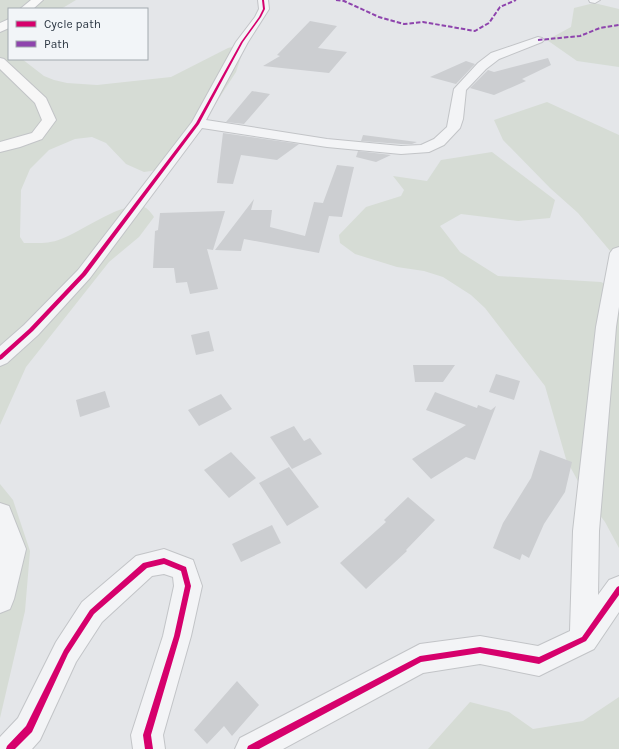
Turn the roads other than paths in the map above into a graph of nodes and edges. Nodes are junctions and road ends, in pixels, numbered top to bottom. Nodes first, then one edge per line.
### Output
1 (38, 0) edge
2 (263, 0) edge
3 (27, 8) edge
4 (8, 23) edge
5 (0, 29) edge
6 (538, 40) dead end
7 (0, 62) edge
8 (198, 123) junction
9 (0, 147) edge
10 (619, 253) edge
11 (0, 358) edge
12 (0, 514) edge
13 (619, 589) edge
14 (0, 598) edge
15 (584, 639) junction
16 (10, 749) edge
17 (149, 749) edge
18 (251, 749) edge

1 - 3 main road
2 - 8 street
4 - 5 main road
6 - 8 street
7 - 9 main road
8 - 11 street
10 - 15 street
12 - 14 street
13 - 15 street
15 - 18 street
16 - 17 street

